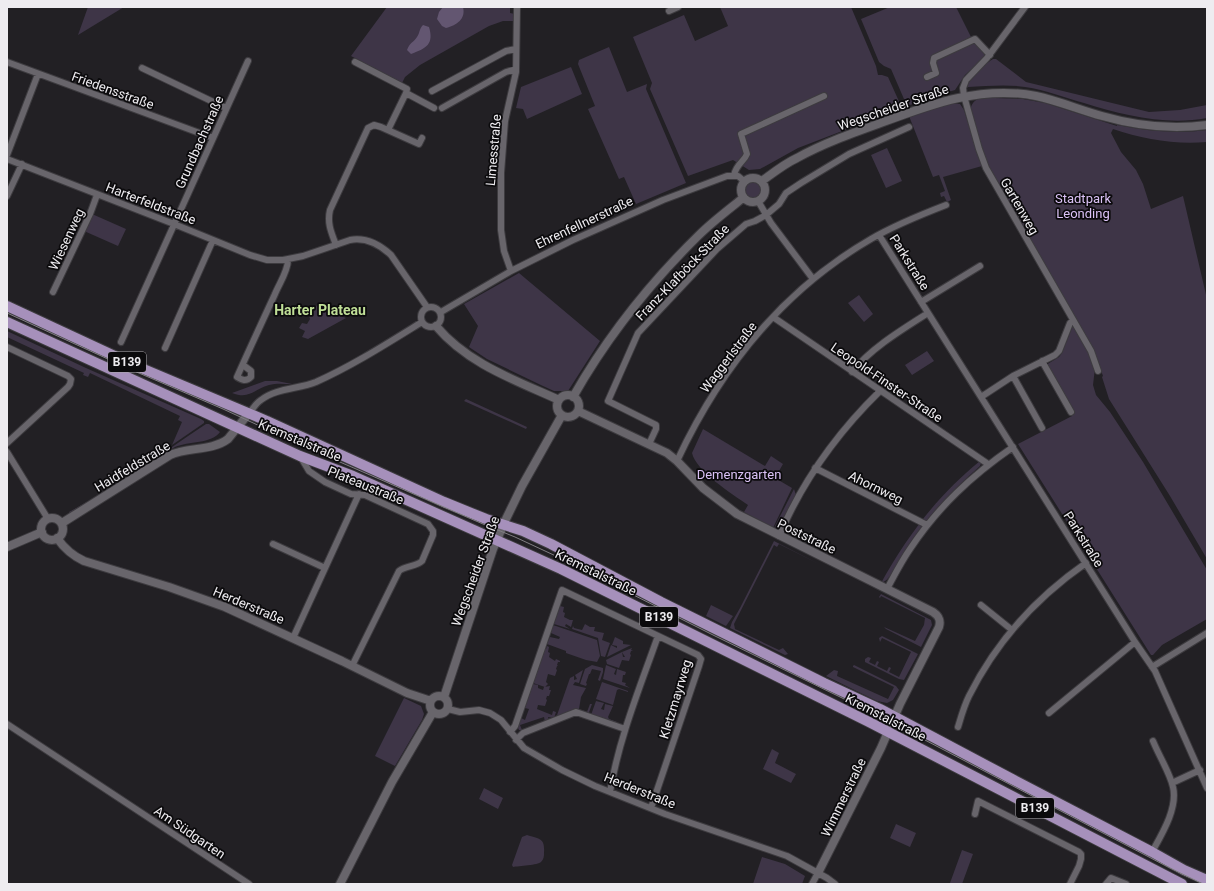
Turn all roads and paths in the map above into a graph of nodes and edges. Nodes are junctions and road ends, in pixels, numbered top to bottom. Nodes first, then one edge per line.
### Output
1 (517, 7) edge
2 (678, 7) edge
3 (1025, 7) edge
4 (669, 11) dead end
5 (516, 49) junction
6 (990, 54) junction
7 (248, 61) dead end
8 (7, 62) edge
9 (355, 62) dead end
10 (142, 68) dead end
11 (516, 69) junction
12 (38, 74) junction
13 (928, 76) dead end
14 (432, 91) dead end
15 (406, 93) junction
16 (824, 96) dead end
17 (964, 96) junction
18 (226, 108) junction
19 (434, 108) dead end
20 (442, 108) dead end
21 (1207, 125) edge
22 (909, 127) dead end
23 (388, 130) junction
24 (212, 138) junction
25 (422, 138) dead end
26 (7, 155) edge
27 (7, 159) edge
28 (22, 164) junction
29 (734, 175) junction
30 (744, 181) junction
31 (762, 181) junction
32 (97, 194) junction
33 (7, 196) edge
34 (743, 198) junction
35 (758, 201) junction
36 (946, 205) dead end
37 (766, 215) junction
38 (174, 224) junction
39 (879, 235) junction
40 (213, 240) junction
41 (336, 245) junction
42 (288, 260) junction
43 (980, 266) dead end
44 (511, 271) junction
45 (813, 279) junction
46 (53, 292) dead end
47 (921, 302) junction
48 (7, 306) edge
49 (427, 307) junction
50 (441, 312) junction
51 (928, 313) junction
52 (773, 317) junction
53 (1073, 320) junction
54 (7, 322) edge
55 (422, 322) junction
56 (436, 326) junction
57 (121, 342) dead end
58 (7, 347) edge
59 (166, 348) dead end
60 (1042, 361) junction
61 (243, 364) dead end
62 (1098, 371) dead end
63 (852, 372) junction
64 (1013, 376) junction
65 (880, 391) junction
66 (573, 397) junction
67 (981, 397) junction
68 (559, 400) junction
69 (578, 411) junction
70 (1071, 412) dead end
71 (249, 413) junction
72 (562, 415) junction
73 (238, 428) junction
74 (1042, 428) dead end
75 (7, 443) edge
76 (649, 444) junction
77 (1013, 447) junction
78 (7, 452) edge
79 (300, 456) junction
80 (677, 461) junction
81 (988, 464) junction
82 (815, 468) junction
83 (359, 494) junction
84 (48, 519) junction
85 (62, 523) junction
86 (503, 525) junction
87 (927, 525) junction
88 (42, 532) junction
89 (779, 536) junction
90 (58, 538) junction
91 (496, 541) junction
92 (273, 544) dead end
93 (7, 547) edge
94 (1086, 563) junction
95 (325, 568) junction
96 (887, 589) junction
97 (981, 606) dead end
98 (1012, 630) junction
99 (1207, 633) edge
100 (658, 636) junction
101 (293, 638) junction
102 (1135, 642) junction
103 (352, 666) junction
104 (1152, 666) junction
105 (444, 697) junction
106 (431, 701) junction
107 (448, 709) junction
108 (433, 712) junction
109 (1049, 713) dead end
110 (895, 716) junction
111 (7, 724) edge
112 (958, 728) dead end
113 (625, 729) junction
114 (510, 732) junction
115 (888, 732) junction
116 (516, 740) junction
117 (1153, 742) dead end
118 (1200, 770) junction
119 (1172, 783) junction
120 (1207, 788) edge
121 (610, 792) junction
122 (651, 808) junction
123 (975, 814) dead end
124 (1152, 852) junction
125 (818, 873) junction
126 (1207, 880) edge
127 (249, 884) edge
128 (340, 884) edge
129 (812, 884) edge
130 (835, 884) edge
131 (1070, 884) edge
132 (1106, 884) edge
133 (1126, 884) edge
134 (1182, 884) edge

1 - 5 street, Limesstraße
2 - 4 street
3 - 6 street
5 - 11 street, Limesstraße
5 - 14 street
6 - 13 street
6 - 17 street
7 - 18 street, Grundbachstraße
8 - 12 street, Friedensstraße
9 - 15 street
10 - 18 street
11 - 20 street
11 - 44 street, Limesstraße
12 - 24 street, Friedensstraße
12 - 26 street
15 - 19 street
15 - 23 street
16 - 29 street
17 - 21 street, Wegscheider Straße
17 - 31 street, Wegscheider Straße
17 - 53 street, Gartenweg
18 - 24 street, Grundbachstraße
22 - 37 street, Franz-Klafböck-Straße
23 - 25 street
23 - 41 street
24 - 38 street, Grundbachstraße
27 - 28 street, Harterfeldstraße
28 - 32 street, Harterfeldstraße
28 - 33 street
29 - 30 street
29 - 44 street, Ehrenfellnerstraße
30 - 31 street
30 - 34 street
31 - 35 street
32 - 38 street, Harterfeldstraße
32 - 46 street, Wiesenweg
34 - 35 street
34 - 66 street
35 - 37 street
36 - 39 street, Waggerlstraße
37 - 45 street
37 - 76 street, Franz-Klafböck-Straße
38 - 40 street, Harterfeldstraße
38 - 57 street, Grundbachstraße
39 - 45 street, Waggerlstraße
39 - 47 street, Parkstraße
40 - 42 street, Harterfeldstraße
40 - 59 street
41 - 42 street, Harterfeldstraße
41 - 49 street, Harterfeldstraße
42 - 61 street
43 - 47 street, Parkstraße
44 - 50 street, Ehrenfellnerstraße
45 - 52 street, Waggerlstraße
47 - 51 street, Parkstraße
48 - 71 main road, Kremstalstraße / B139
49 - 50 street
49 - 55 street
50 - 56 street
51 - 63 street
51 - 67 street, Parkstraße
52 - 63 street, Leopold-Finster-Straße
52 - 80 street, Waggerlstraße
53 - 60 street
53 - 62 street, Gartenweg
54 - 73 main road, Kremstalstraße / B139
55 - 56 street
55 - 71 street
56 - 68 street
58 - 75 street
60 - 64 street
60 - 70 street
63 - 65 street, Leopold-Finster-Straße
64 - 67 street
64 - 74 street
65 - 81 street, Leopold-Finster-Straße
65 - 82 street
66 - 68 street
66 - 69 street
67 - 77 street, Parkstraße
68 - 72 street
69 - 72 street
69 - 76 street, Poststraße
71 - 73 street
71 - 86 main road, Kremstalstraße / B139
72 - 86 street, Wegscheider Straße
73 - 79 main road, Kremstalstraße / B139
73 - 85 street, Haidfeldstraße
76 - 80 street, Poststraße
77 - 81 street
77 - 94 street, Parkstraße
78 - 84 street
79 - 83 street, Plateaustraße
79 - 91 main road, Kremstalstraße / B139
80 - 89 street, Poststraße
81 - 87 street
82 - 87 street, Ahornweg
82 - 89 street
83 - 95 street
83 - 103 street, Plateaustraße
84 - 85 street
84 - 88 street
85 - 90 street
86 - 91 street, Wegscheider Straße
86 - 110 main road, Kremstalstraße / B139
87 - 96 street
88 - 90 street
88 - 93 street
89 - 96 street, Poststraße
90 - 101 street, Herderstraße
91 - 105 street, Wegscheider Straße
91 - 115 main road, Kremstalstraße / B139
92 - 95 street
94 - 98 street
94 - 102 street, Parkstraße
95 - 101 street
96 - 110 street, Poststraße
97 - 98 street
98 - 112 street
99 - 104 street
100 - 113 street
100 - 114 street, Kletzmayrweg
100 - 122 street, Kletzmayrweg
101 - 103 street, Herderstraße
102 - 104 street, Parkstraße
102 - 109 street
103 - 106 street, Herderstraße
104 - 118 street, Parkstraße
105 - 106 street
105 - 107 street
106 - 108 street
107 - 108 street
107 - 114 street, Herderstraße
108 - 128 street
110 - 115 street, Wimmerstraße
110 - 124 main road, Kremstalstraße / B139
111 - 127 street, Am Südgarten
113 - 116 street
113 - 121 street
114 - 116 street, Herderstraße
115 - 125 street, Wimmerstraße
115 - 134 main road, Kremstalstraße / B139
116 - 121 street, Herderstraße
117 - 119 street
118 - 119 street
118 - 120 street, Parkstraße
119 - 124 street
121 - 122 street, Herderstraße
122 - 125 street, Herderstraße
123 - 131 street
124 - 126 main road, Kremstalstraße / B139
125 - 129 street
125 - 130 street, Herderstraße
132 - 133 street

